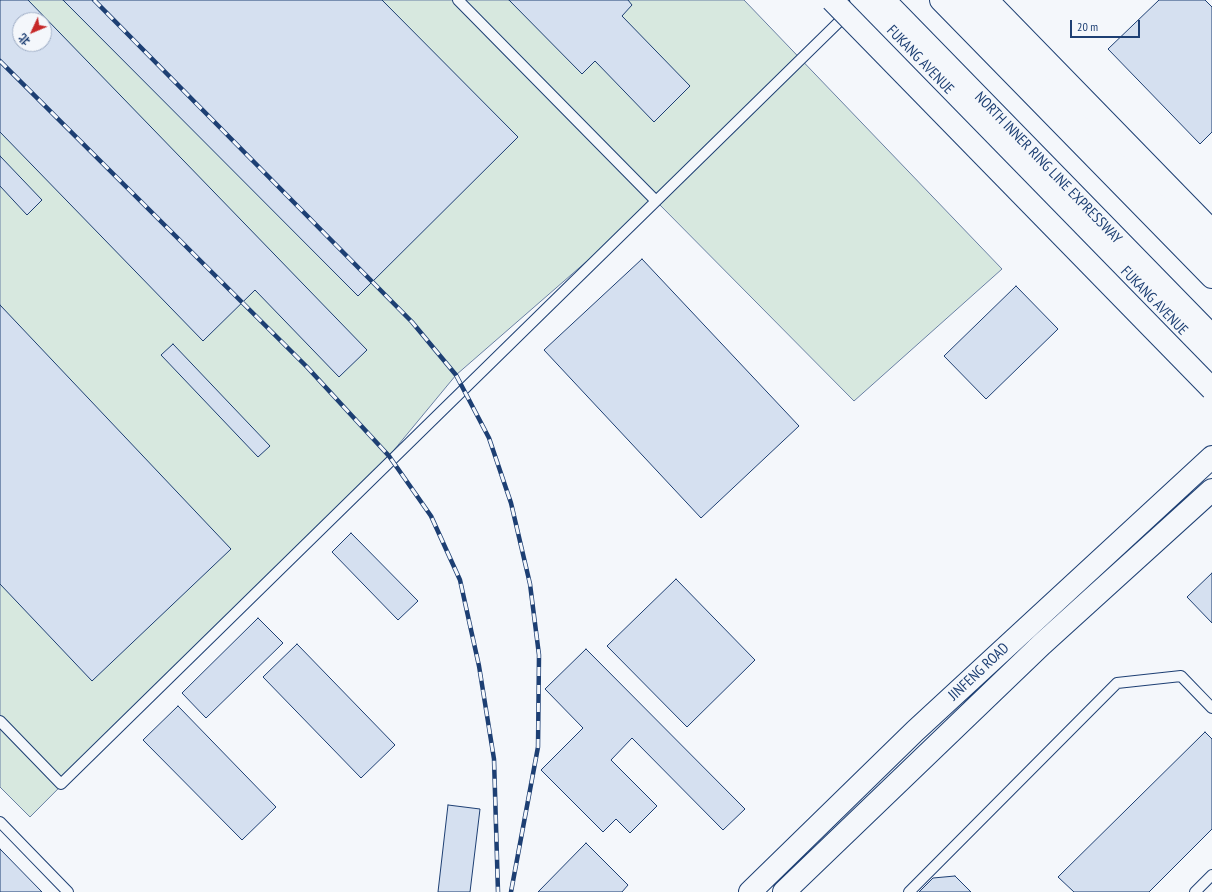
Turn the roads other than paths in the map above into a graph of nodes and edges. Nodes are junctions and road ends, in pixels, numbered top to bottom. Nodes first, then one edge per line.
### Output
1 (458, 0) edge
2 (832, 0) edge
3 (861, 0) edge
4 (884, 0) edge
5 (940, 0) edge
6 (965, 0) edge
7 (987, 0) edge
8 (656, 201) junction
9 (1212, 231) edge
10 (1212, 253) edge
11 (1212, 277) edge
12 (1212, 336) edge
13 (1212, 361) edge
14 (1212, 389) edge
15 (1212, 457) edge
16 (1212, 490) edge
17 (1212, 708) edge
18 (0, 721) edge
19 (0, 822) edge
20 (1212, 875) edge
21 (68, 892) edge
22 (750, 892) edge
23 (784, 892) edge
24 (909, 892) edge
25 (1195, 892) edge

1 - 8 lane
2 - 14 main road, bridge
3 - 8 lane
3 - 13 main road, FUKANG AVENUE
4 - 12 main road, NORTH INNER RING LINE EXPRESSWAY
5 - 11 main road
6 - 10 main road
7 - 9 main road
8 - 18 lane
15 - 22 main road, JINFENG ROAD
16 - 23 main road, JINFENG ROAD
17 - 24 lane
19 - 21 lane
20 - 25 lane

